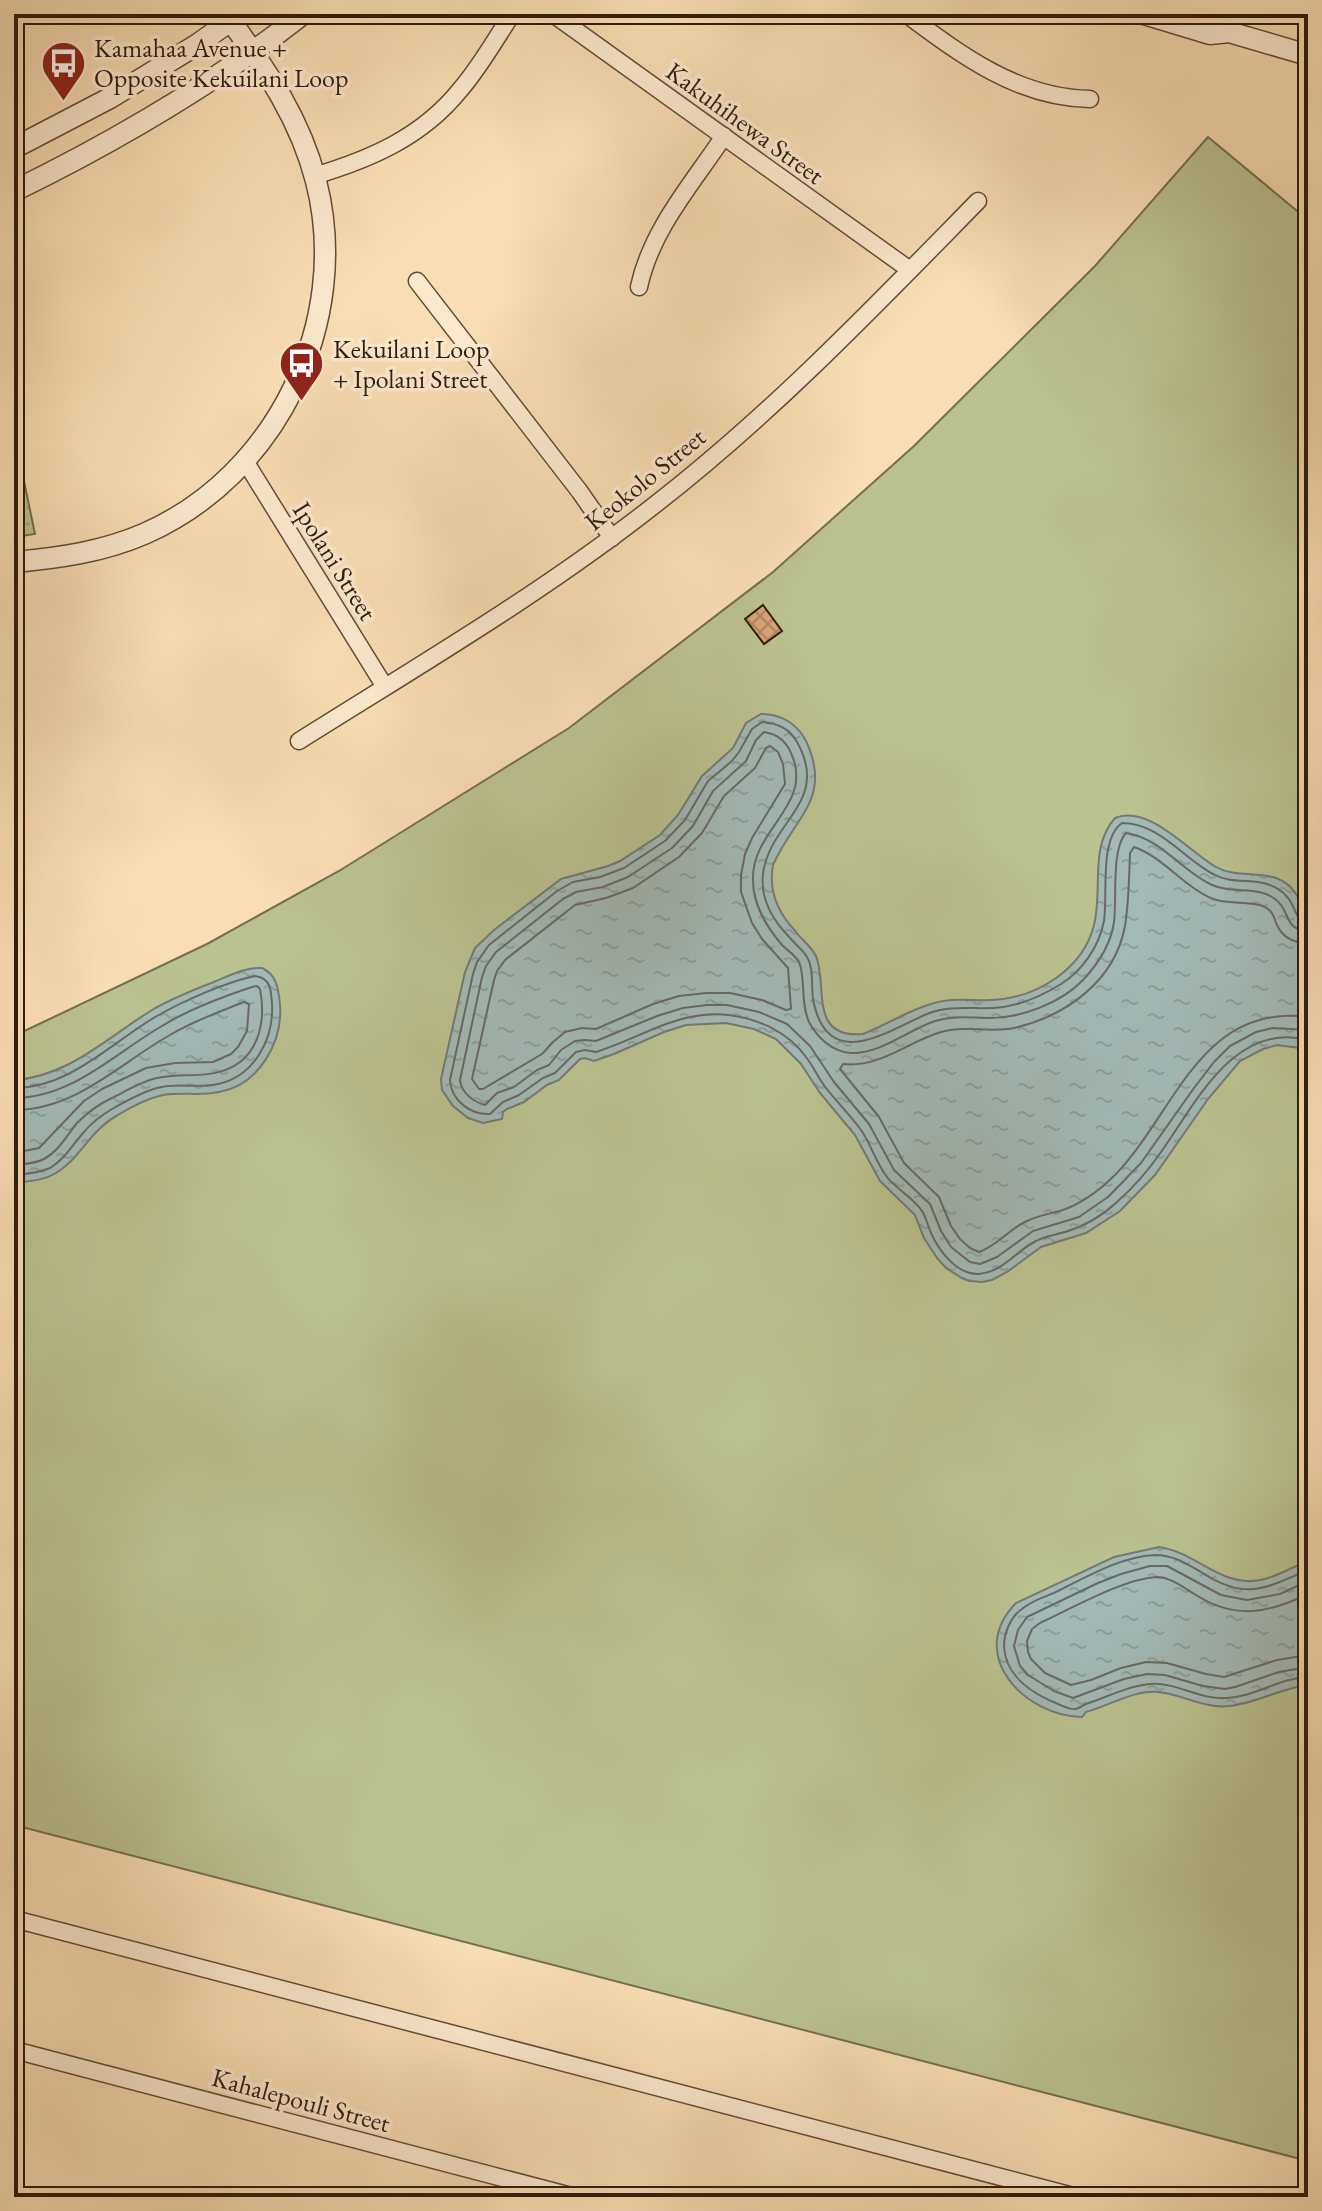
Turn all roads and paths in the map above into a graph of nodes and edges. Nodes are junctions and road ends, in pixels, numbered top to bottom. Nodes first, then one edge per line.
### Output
1 (303, 14) edge
2 (512, 14) edge
3 (553, 14) edge
4 (906, 14) edge
5 (1144, 14) edge
6 (1202, 14) edge
7 (236, 18) edge
8 (1229, 32) junction
9 (254, 53) junction
10 (1308, 55) edge
11 (1090, 99) dead end
12 (724, 136) junction
13 (14, 148) edge
14 (314, 176) junction
15 (14, 191) edge
16 (978, 201) dead end
17 (910, 270) junction
18 (417, 281) dead end
19 (639, 287) dead end
20 (245, 461) junction
21 (612, 538) junction
22 (14, 562) edge
23 (385, 687) junction
24 (299, 741) dead end
25 (14, 1919) edge
26 (14, 2050) edge
27 (575, 2197) edge
28 (1077, 2197) edge

1 - 9 street
2 - 14 street
3 - 12 street, Kakuhihewa Street
4 - 11 street
5 - 8 street
6 - 8 street
7 - 9 street
7 - 13 street
8 - 10 street
9 - 14 street
9 - 15 street
12 - 17 street, Kakuhihewa Street
12 - 19 street
14 - 20 street
16 - 17 street, Keokolo Street
17 - 21 street, Keokolo Street
18 - 21 street
20 - 22 street
20 - 23 street, Ipolani Street
21 - 23 street, Keokolo Street
23 - 24 street, Keokolo Street
25 - 28 street
26 - 27 street, Kahalepouli Street

